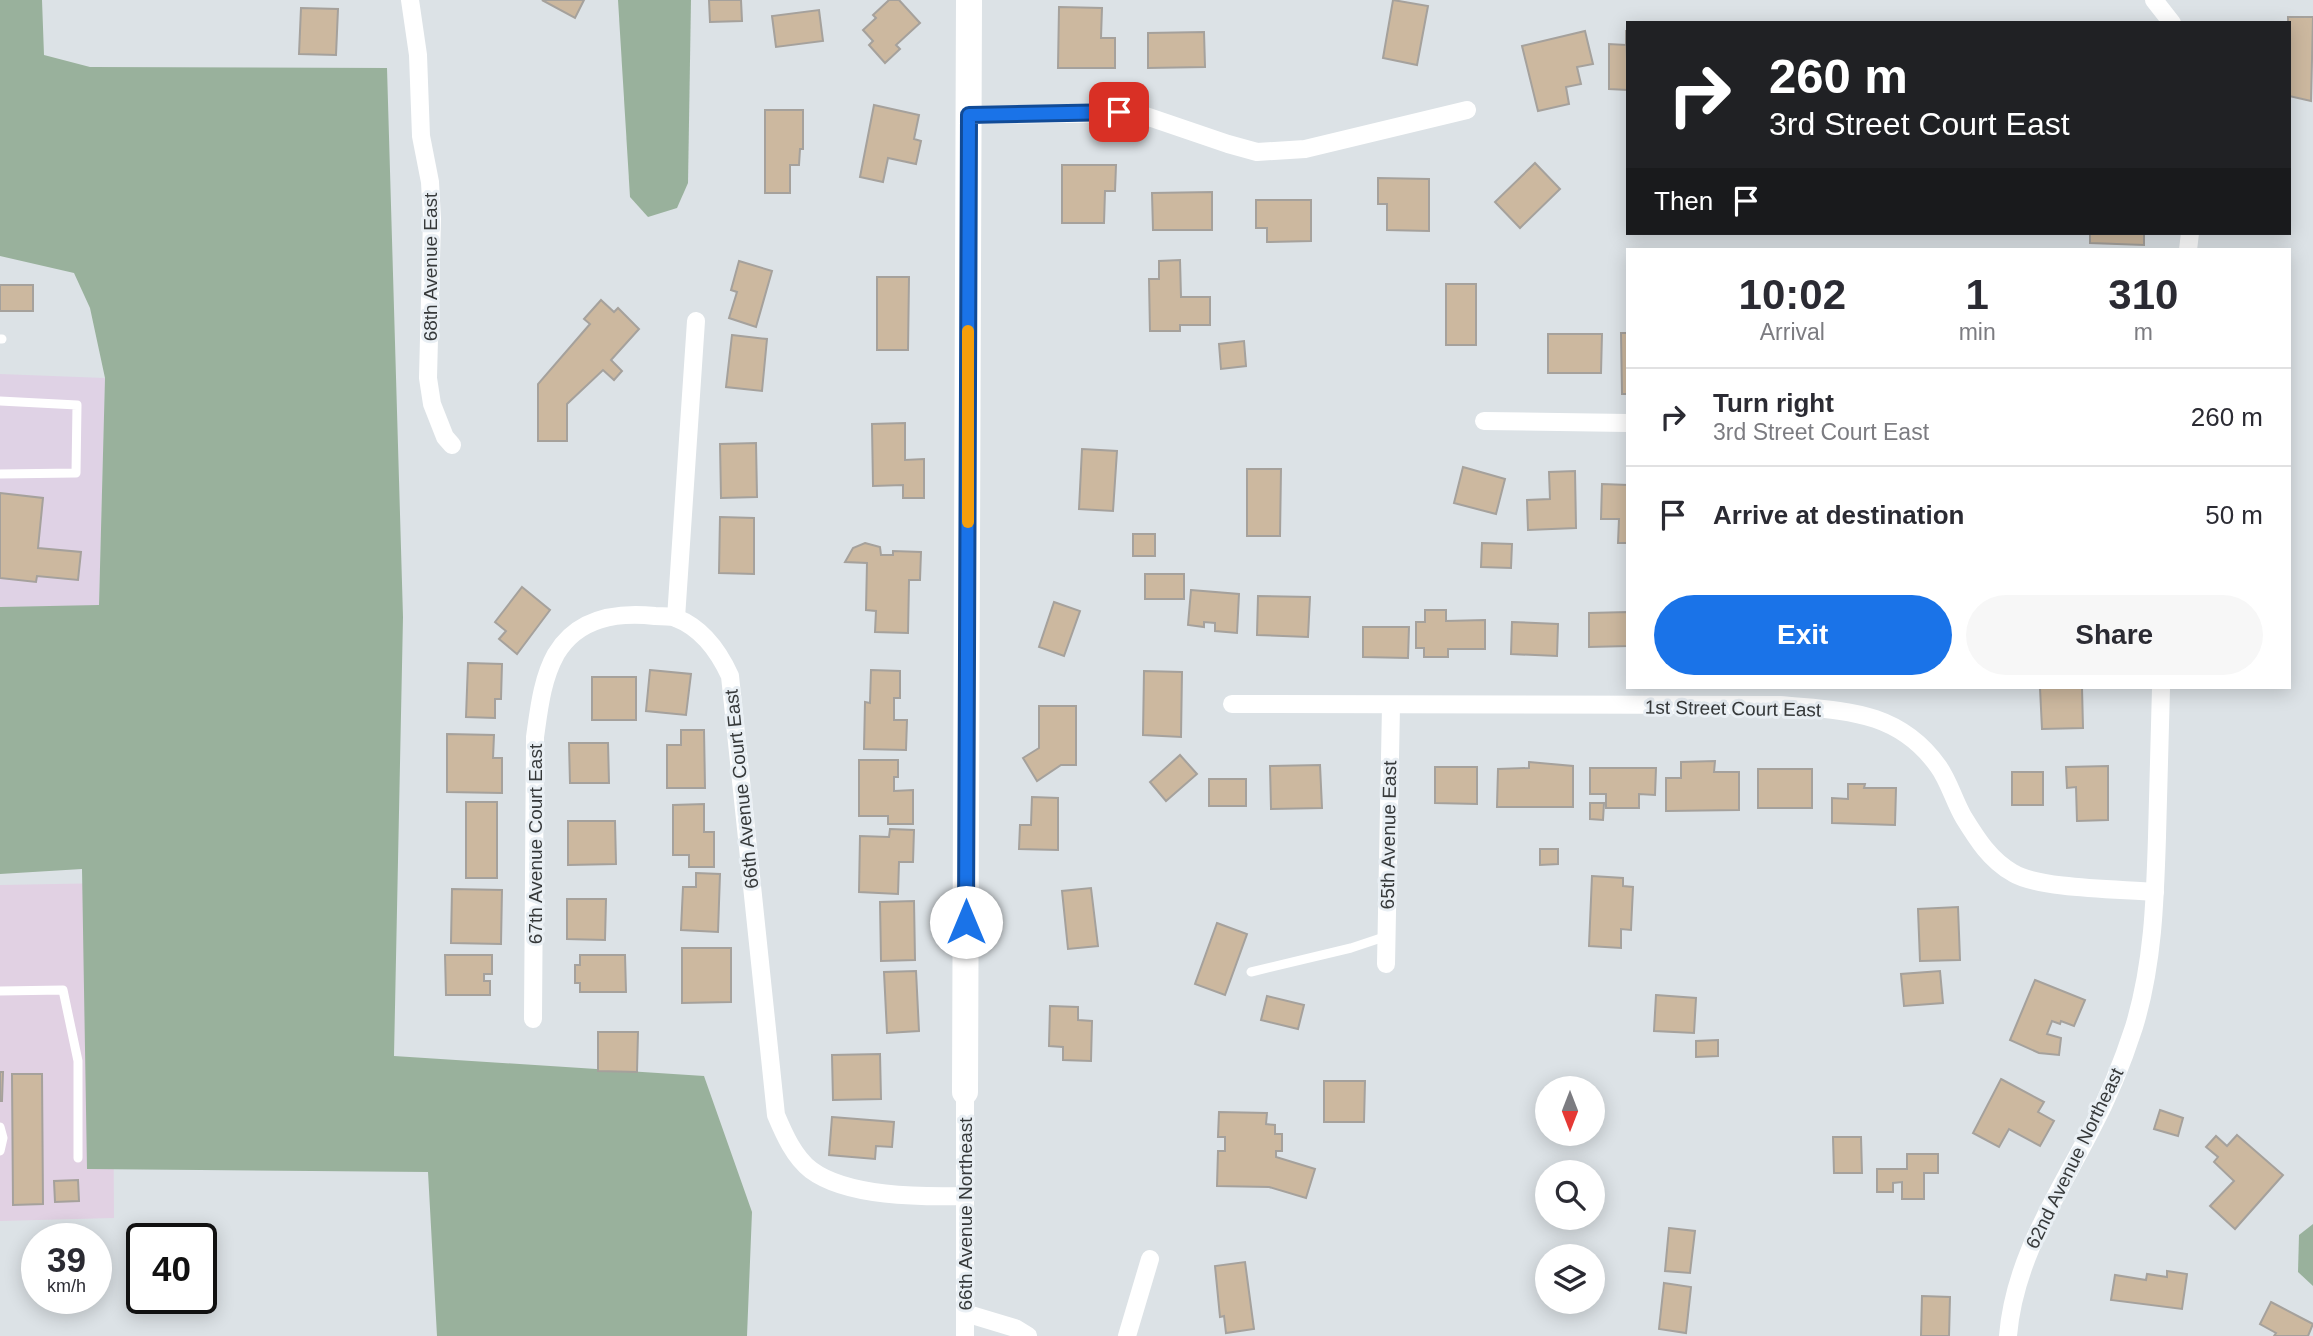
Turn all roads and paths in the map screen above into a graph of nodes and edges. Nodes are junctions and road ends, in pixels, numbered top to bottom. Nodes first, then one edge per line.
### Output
1 (410, 0) edge
2 (969, 0) edge
3 (2154, 0) edge
4 (2170, 21) edge
5 (1467, 110) dead end
6 (969, 115) junction
7 (696, 321) dead end
8 (0, 401) edge
9 (1484, 421) dead end
10 (1626, 423) edge
11 (453, 445) dead end
12 (0, 474) edge
13 (676, 618) junction
14 (2161, 689) edge
15 (1232, 704) dead end
16 (1391, 706) junction
17 (2155, 892) junction
18 (1387, 936) junction
19 (1386, 964) dead end
20 (1251, 972) dead end
21 (0, 991) edge
22 (533, 1019) dead end
23 (965, 1093) joint
24 (0, 1127) edge
25 (0, 1151) edge
26 (78, 1158) dead end
27 (965, 1196) junction
28 (1150, 1259) dead end
29 (965, 1312) junction
30 (965, 1336) edge
31 (1028, 1336) edge
32 (1127, 1336) edge
33 (2008, 1336) edge

1 - 11 street, 68th Avenue East
2 - 6 street
3 - 4 street
5 - 6 street
6 - 23 street
7 - 13 street
8 - 12 lane
9 - 10 street
13 - 22 street, 67th Avenue Court East
13 - 27 street, 66th Avenue Court East
14 - 17 street, 62nd Avenue Northeast
15 - 16 street, 1st Street Court East
16 - 17 street, 1st Street Court East
16 - 18 street, 65th Avenue East
17 - 33 street, 62nd Avenue Northeast
18 - 19 street, 65th Avenue East
18 - 20 lane
21 - 26 lane
23 - 27 street, 66th Avenue Northeast
24 - 25 lane
27 - 29 street, 66th Avenue Northeast
28 - 32 street
29 - 30 street, 66th Avenue Northeast
29 - 31 street

